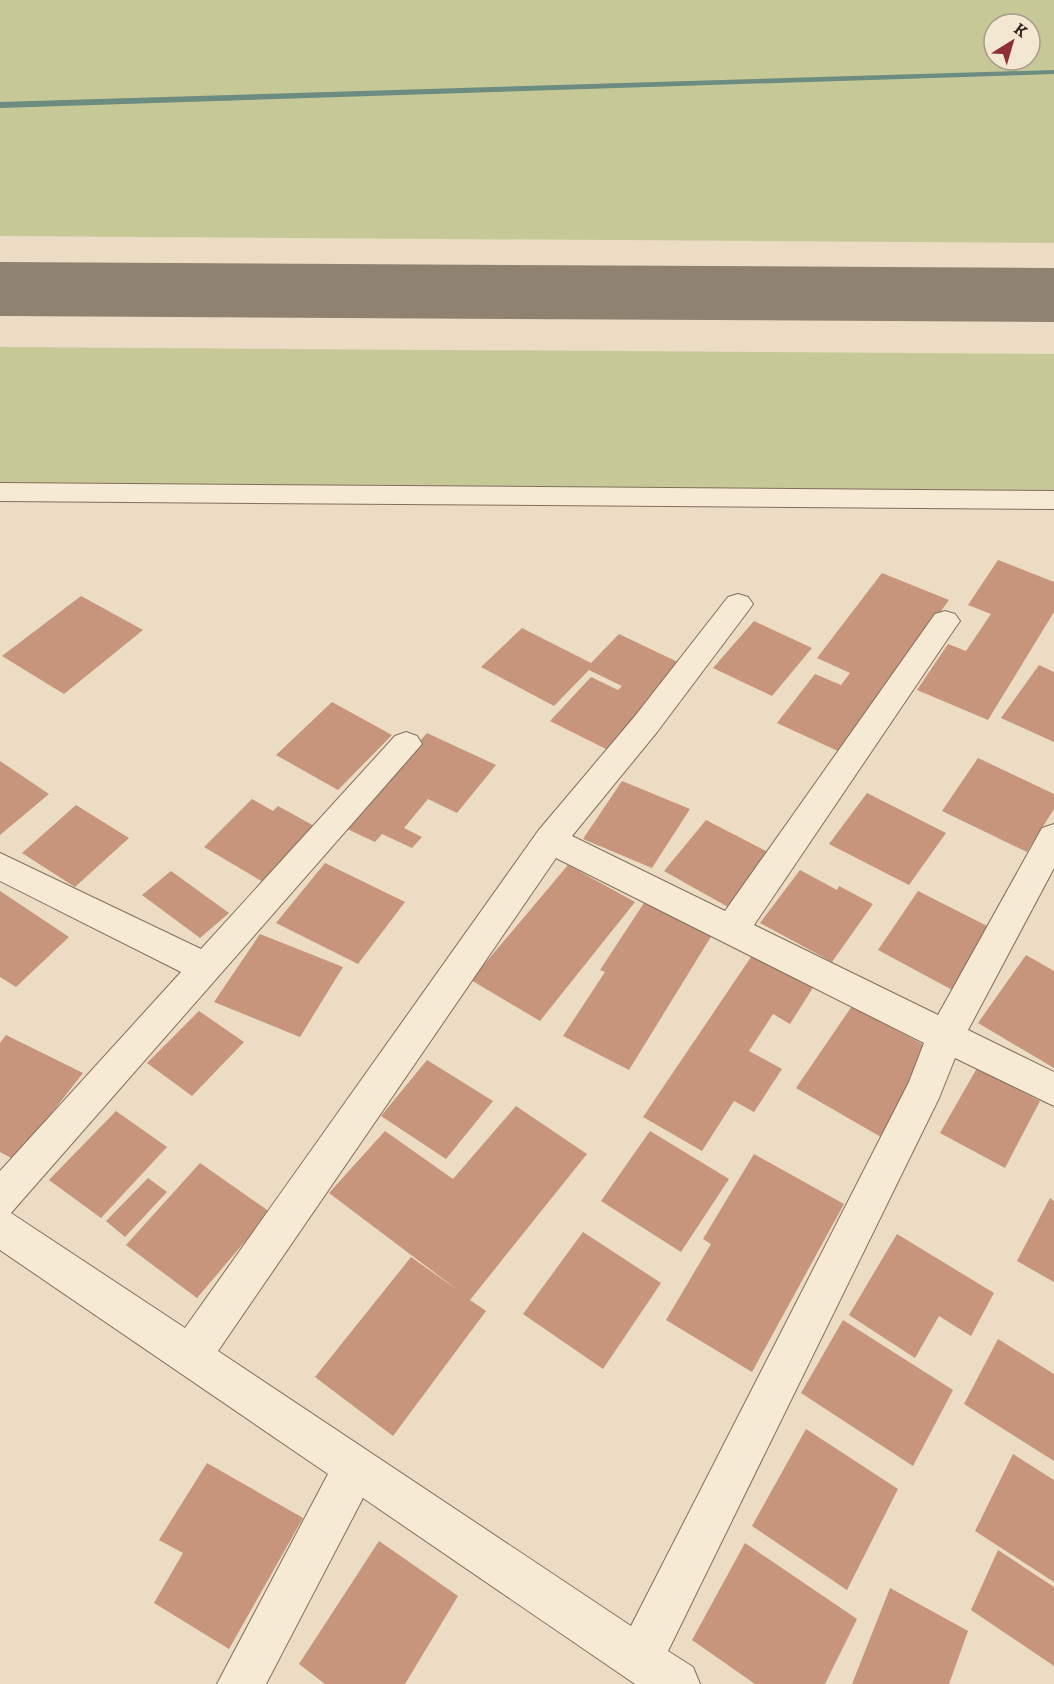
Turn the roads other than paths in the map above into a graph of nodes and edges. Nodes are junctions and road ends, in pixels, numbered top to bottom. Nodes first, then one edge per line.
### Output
1 (0, 492) edge
2 (1054, 500) edge
3 (738, 604) dead end
4 (945, 621) dead end
5 (406, 744) dead end
6 (1054, 837) edge
7 (550, 840) junction
8 (0, 866) edge
9 (731, 930) junction
10 (206, 968) junction
11 (945, 1036) junction
12 (1054, 1090) edge
13 (0, 1199) edge
14 (0, 1227) edge
15 (190, 1356) junction
16 (355, 1468) junction
17 (639, 1659) junction
18 (241, 1684) edge
19 (676, 1684) edge

1 - 2 street
3 - 7 street
4 - 9 street
5 - 10 street
6 - 11 street
7 - 9 street
7 - 15 street
8 - 10 street
9 - 11 street
10 - 13 street
11 - 12 street
11 - 17 street
14 - 15 street
15 - 16 street
16 - 17 street
16 - 18 street
17 - 19 street

